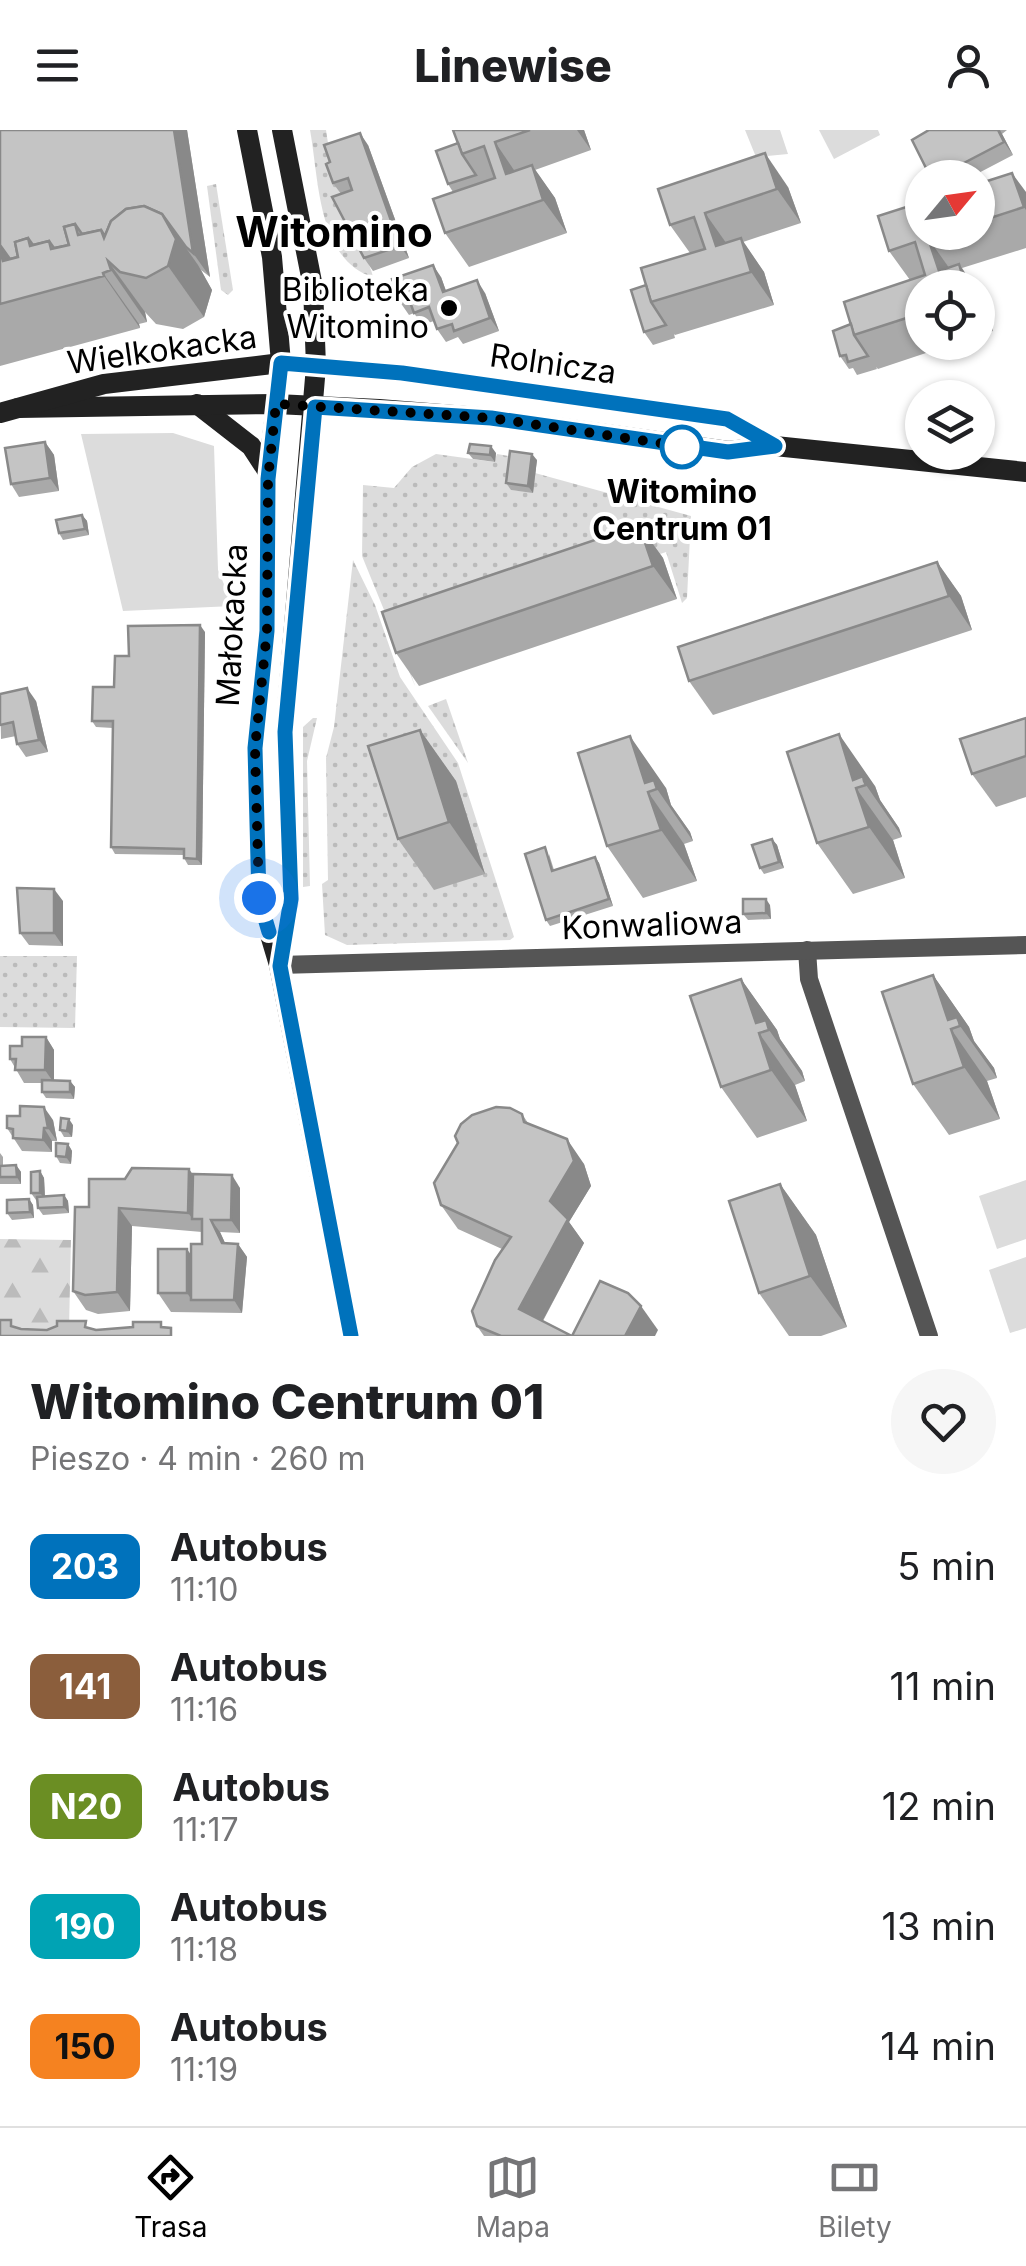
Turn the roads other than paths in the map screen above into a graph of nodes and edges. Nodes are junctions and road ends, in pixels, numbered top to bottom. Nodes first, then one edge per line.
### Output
1 (247, 130) edge
2 (282, 130) edge
3 (281, 363) junction
4 (316, 366) junction
5 (197, 404) junction
6 (276, 404) junction
7 (315, 407) junction
8 (9, 410) edge
9 (775, 446) junction
10 (268, 472) junction
11 (1026, 472) edge
12 (1026, 945) edge
13 (807, 950) junction
14 (280, 966) junction
15 (351, 1336) edge
16 (929, 1336) edge

1 - 3 main road, Małokacka
2 - 4 main road, Małokacka
3 - 4 main road, Wielkokacka
3 - 6 main road, Małokacka
3 - 8 main road, Wielkokacka
4 - 7 main road, Małokacka
4 - 9 main road, Rolnicza
5 - 6 main road, Wielkokacka
5 - 8 main road, Wielkokacka
5 - 10 main road
6 - 7 main road, Wielkokacka
6 - 10 main road, Małokacka
7 - 9 main road, Rolnicza
7 - 14 main road, Małokacka
9 - 11 main road, Rolnicza
10 - 14 main road, Małokacka
12 - 13 street, Konwaliowa
13 - 14 street, Konwaliowa
13 - 16 street
14 - 15 main road, Małokacka

